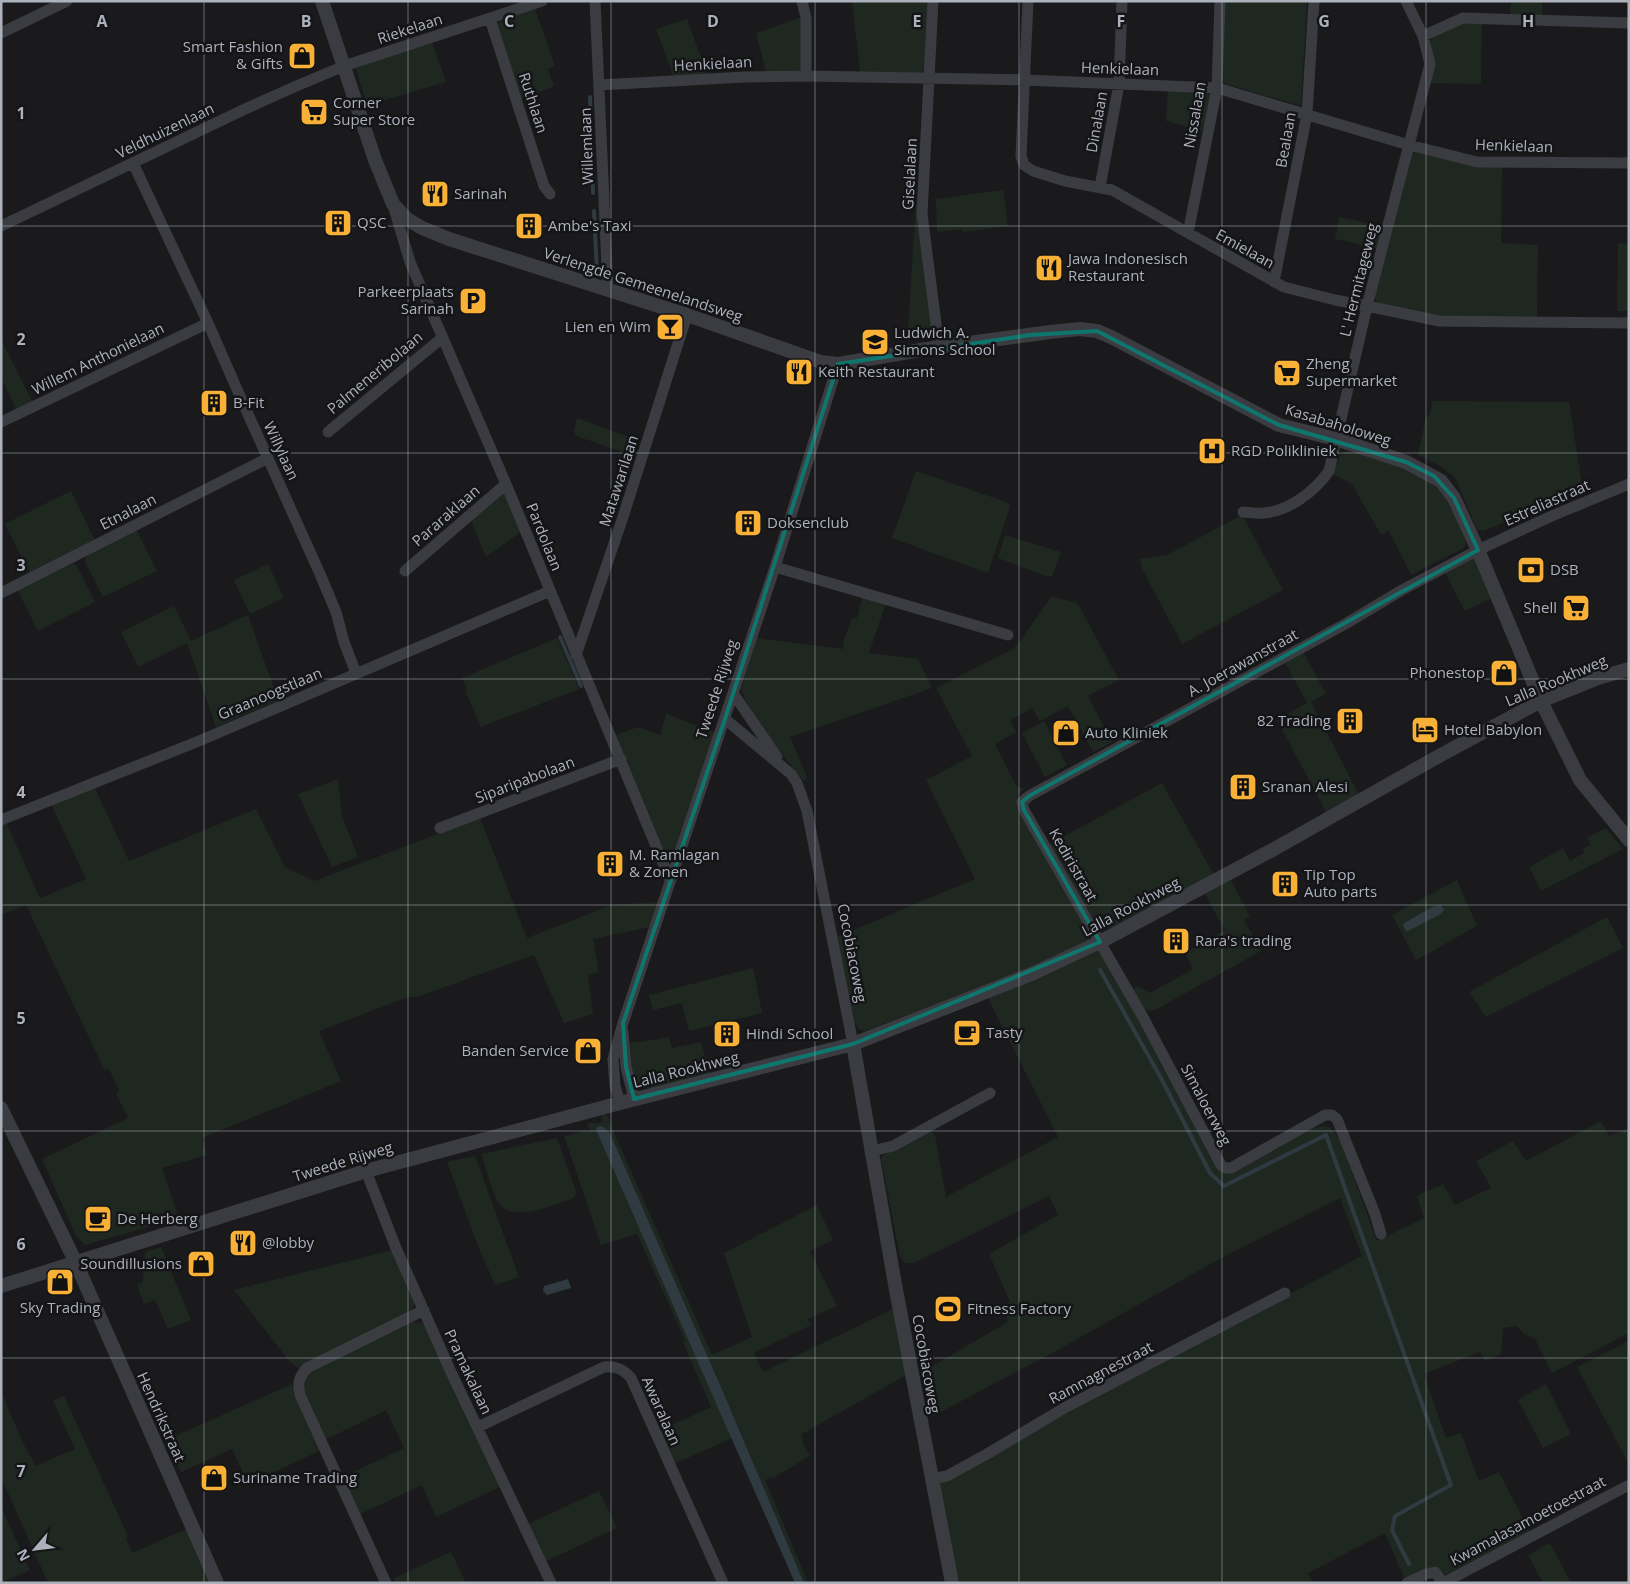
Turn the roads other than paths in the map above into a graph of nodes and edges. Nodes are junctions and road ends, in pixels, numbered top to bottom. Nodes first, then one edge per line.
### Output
1 (67, 1) edge
2 (322, 1) edge
3 (542, 1) edge
4 (595, 1) edge
5 (802, 1) edge
6 (933, 1) edge
7 (1028, 1) edge
8 (1122, 1) edge
9 (1220, 1) edge
10 (1314, 1) edge
11 (1406, 1) edge
12 (490, 19) junction
13 (1629, 23) edge
14 (1, 33) edge
15 (1423, 36) junction
16 (344, 66) junction
17 (806, 76) junction
18 (930, 78) junction
19 (1025, 80) junction
20 (1119, 84) junction
21 (599, 85) junction
22 (1217, 88) junction
23 (1307, 114) junction
24 (1409, 145) junction
25 (133, 163) junction
26 (1629, 163) edge
27 (1100, 187) junction
28 (550, 194) dead end
29 (393, 204) junction
30 (1, 226) edge
31 (1188, 233) junction
32 (1274, 282) junction
33 (608, 290) junction
34 (1367, 306) junction
35 (687, 315) junction
36 (1629, 323) edge
37 (208, 324) junction
38 (442, 338) junction
39 (939, 347) junction
40 (838, 364) junction
41 (1, 422) edge
42 (328, 432) dead end
43 (1336, 439) junction
44 (268, 458) junction
45 (506, 484) junction
46 (1629, 484) edge
47 (1242, 512) dead end
48 (1478, 550) junction
49 (776, 568) junction
50 (405, 571) dead end
51 (550, 591) junction
52 (1, 593) edge
53 (1008, 635) dead end
54 (576, 655) junction
55 (1629, 669) edge
56 (356, 673) junction
57 (733, 692) junction
58 (1541, 702) junction
59 (725, 719) junction
60 (621, 759) junction
61 (785, 768) junction
62 (1022, 802) joint
63 (1, 820) edge
64 (440, 828) dead end
65 (1629, 840) edge
66 (670, 880) junction
67 (1100, 942) junction
68 (853, 1044) junction
69 (990, 1093) dead end
70 (627, 1101) junction
71 (1, 1108) edge
72 (872, 1150) junction
73 (366, 1170) junction
74 (1381, 1234) dead end
75 (76, 1263) junction
76 (1, 1286) edge
77 (1285, 1293) dead end
78 (424, 1310) junction
79 (478, 1427) junction
80 (932, 1479) junction
81 (1627, 1486) dead end
82 (217, 1583) edge
83 (386, 1583) edge
84 (550, 1583) edge
85 (722, 1583) edge
86 (952, 1583) edge
87 (1407, 1583) edge
88 (1443, 1583) edge

1 - 14 street
2 - 16 street, Verlengde Gemeenelandsweg
3 - 12 street, Riekelaan
4 - 21 street, Willemlaan
5 - 17 street
6 - 18 street, Giselalaan
7 - 19 street, Emielaan
8 - 20 street, Dinalaan
9 - 22 street, Nissalaan
10 - 23 street, Bealaan
11 - 15 street, L' Hermitageweg
12 - 16 street, Riekelaan
12 - 28 street, Ruthlaan
13 - 15 street
15 - 24 street, L' Hermitageweg
16 - 25 street, Veldhuizenlaan
16 - 29 street, Verlengde Gemeenelandsweg
17 - 18 street, Henkielaan
17 - 21 street, Henkielaan
18 - 19 street, Henkielaan
18 - 39 street, Giselalaan
19 - 20 street, Henkielaan
19 - 27 street, Emielaan
20 - 22 street, Henkielaan
20 - 27 street, Dinalaan
21 - 33 street, Willemlaan
22 - 23 street, Henkielaan
22 - 31 street, Nissalaan
23 - 24 street, Henkielaan
23 - 32 street, Bealaan
24 - 26 street, Henkielaan
24 - 34 street, L' Hermitageweg
25 - 30 street, Veldhuizenlaan
25 - 37 street, Willylaan
27 - 31 street, Emielaan
29 - 33 street, Verlengde Gemeenelandsweg
29 - 38 street, Pardolaan
31 - 32 street, Emielaan
32 - 34 street, Emielaan
33 - 35 street, Verlengde Gemeenelandsweg
34 - 36 street, Emielaan
34 - 43 street, L' Hermitageweg
35 - 40 street, Verlengde Gemeenelandsweg
35 - 54 street, Matawarilaan
37 - 41 street, Willem Anthonielaan
37 - 44 street, Willylaan
38 - 42 street, Palmeneribolaan
38 - 45 street, Pardolaan
39 - 40 street, Kasabaholoweg
39 - 43 street, Kasabaholoweg
40 - 49 street, Tweede Rijweg
43 - 47 street, L' Hermitageweg
43 - 48 street, Kasabaholoweg
44 - 52 street, Etnalaan
44 - 56 street, Willylaan
45 - 50 street, Pararaklaan
45 - 51 street, Pardolaan
46 - 48 street, Estreliastraat
48 - 58 street, Kasabaholoweg
48 - 62 street, A. Joerawanstraat
49 - 53 street
49 - 57 street, Tweede Rijweg
51 - 54 street, Pardolaan
51 - 56 street, Graanoogstlaan
54 - 60 street, Pardolaan
55 - 58 street, Lalla Rookhweg
56 - 63 street, Graanoogstlaan
57 - 59 street, Tweede Rijweg
57 - 61 street, Cocobiacoweg
58 - 65 street, Kasabaholoweg
58 - 67 street, Lalla Rookhweg
59 - 61 street, Cocobiacoweg
59 - 66 street, Tweede Rijweg
60 - 64 street, Siparipabolaan
60 - 66 street, Pardolaan
61 - 68 street, Cocobiacoweg
62 - 67 street, Kediristraat
66 - 70 street, Tweede Rijweg
67 - 68 street, Lalla Rookhweg
67 - 74 street, Simaloerweg
68 - 70 street, Lalla Rookhweg
68 - 72 street, Cocobiacoweg
69 - 72 street
70 - 73 street, Tweede Rijweg
71 - 75 street, Hendrikstraat
72 - 80 street, Cocobiacoweg
73 - 75 street, Tweede Rijweg
73 - 78 street, Pramakalaan
75 - 76 street, Tweede Rijweg
75 - 82 street, Hendrikstraat
77 - 80 street, Ramnagnestraat
78 - 79 street, Pramakalaan
78 - 83 street
79 - 84 street, Pramakalaan
79 - 85 street, Awaralaan
80 - 86 street, Cocobiacoweg
81 - 88 street, Kwamalasamoetoestraat
87 - 88 street

